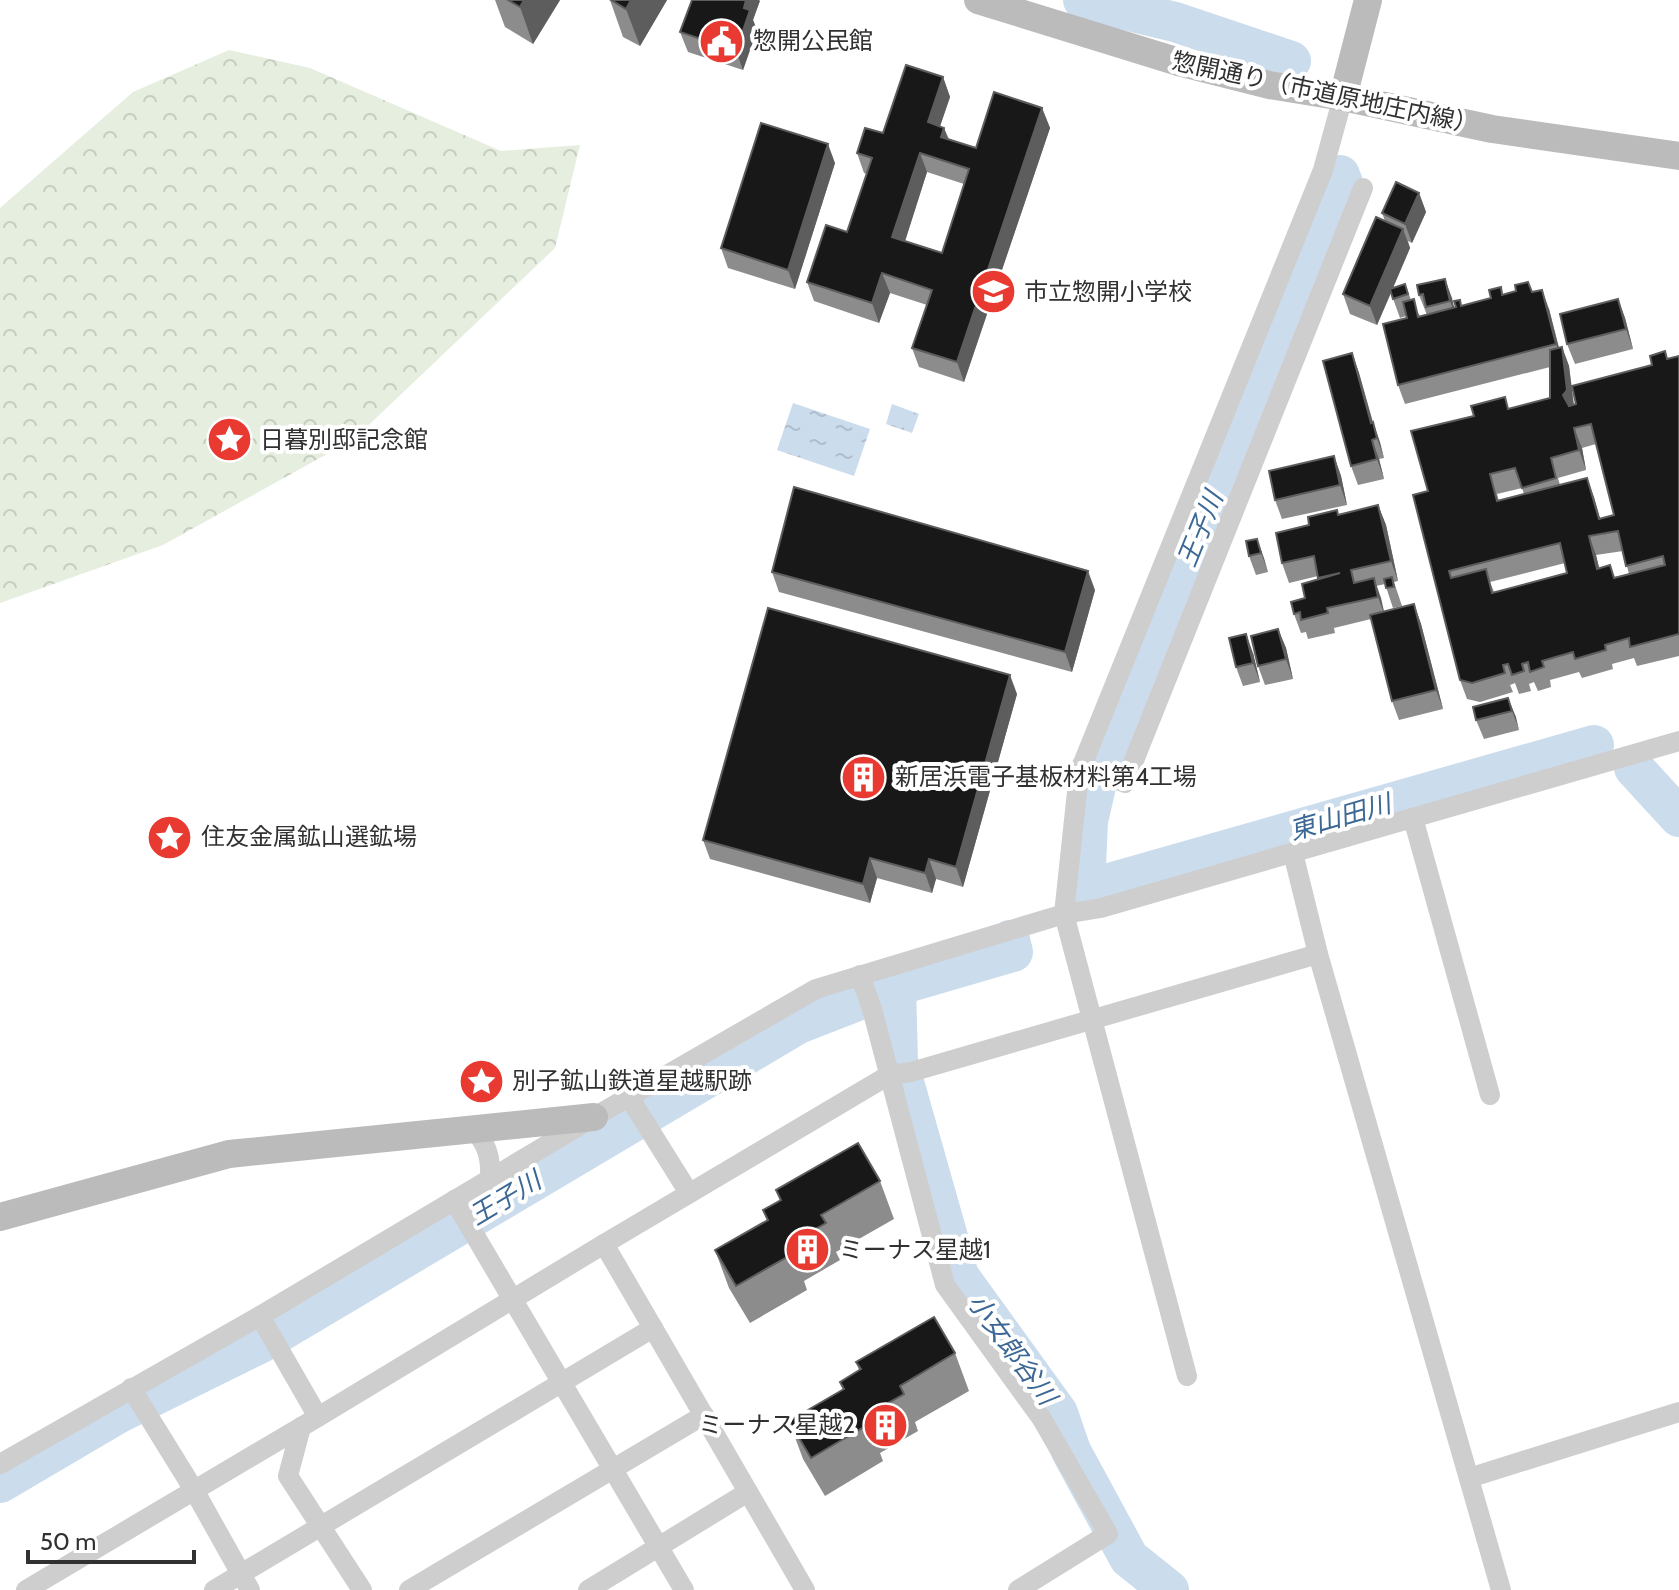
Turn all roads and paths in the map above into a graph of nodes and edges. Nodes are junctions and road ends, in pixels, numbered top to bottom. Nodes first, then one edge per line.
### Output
1 (978, 0) edge
2 (1368, 0) edge
3 (1343, 97) junction
4 (1679, 156) edge
5 (1363, 188) dead end
6 (1679, 741) edge
7 (1082, 766) junction
8 (1413, 818) junction
9 (1293, 853) junction
10 (1064, 914) junction
11 (1318, 954) junction
12 (861, 979) junction
13 (1091, 1019) junction
14 (899, 1073) junction
15 (1490, 1095) dead end
16 (632, 1100) junction
17 (594, 1117) junction
18 (473, 1129) junction
19 (490, 1178) junction
20 (689, 1193) junction
21 (455, 1201) junction
22 (0, 1217) edge
23 (604, 1244) junction
24 (512, 1297) junction
25 (261, 1317) junction
26 (653, 1328) junction
27 (1187, 1376) dead end
28 (562, 1382) junction
29 (131, 1388) junction
30 (1679, 1412) edge
31 (704, 1415) junction
32 (310, 1422) junction
33 (0, 1464) edge
34 (613, 1469) junction
35 (1469, 1478) junction
36 (194, 1490) junction
37 (748, 1492) junction
38 (320, 1527) junction
39 (659, 1546) junction
40 (245, 1582) edge
41 (26, 1590) edge
42 (214, 1590) edge
43 (362, 1590) edge
44 (409, 1590) edge
45 (588, 1590) edge
46 (684, 1590) edge
47 (805, 1590) edge
48 (1018, 1590) edge
49 (1501, 1590) edge

1 - 3 street, 惣開通り（市道原地庄内線）
2 - 3 street
3 - 4 street, 惣開通り（市道原地庄内線）
3 - 7 street
5 - 7 street
6 - 8 street
7 - 10 street
8 - 9 street
8 - 15 street
9 - 10 street
9 - 11 street
10 - 12 street
10 - 13 street
11 - 13 street
11 - 35 street
12 - 14 street
12 - 16 street
13 - 14 street
13 - 27 street
14 - 20 street
14 - 48 street
16 - 17 street
16 - 20 street
17 - 18 street
17 - 19 street
18 - 19 street
18 - 22 street
19 - 21 street
20 - 23 street
21 - 24 street
21 - 25 street
23 - 24 street
23 - 26 street
24 - 28 street
24 - 32 street
25 - 29 street
25 - 32 street
26 - 28 street
26 - 31 street
28 - 34 street
28 - 38 street
29 - 33 street
29 - 36 street
30 - 35 street
31 - 34 street
31 - 37 street
32 - 36 street
32 - 38 street
34 - 39 street
34 - 44 street
35 - 49 street
36 - 40 street
36 - 41 street
37 - 39 street
37 - 47 street
38 - 40 street
38 - 43 street
39 - 45 street
39 - 46 street
40 - 42 street

